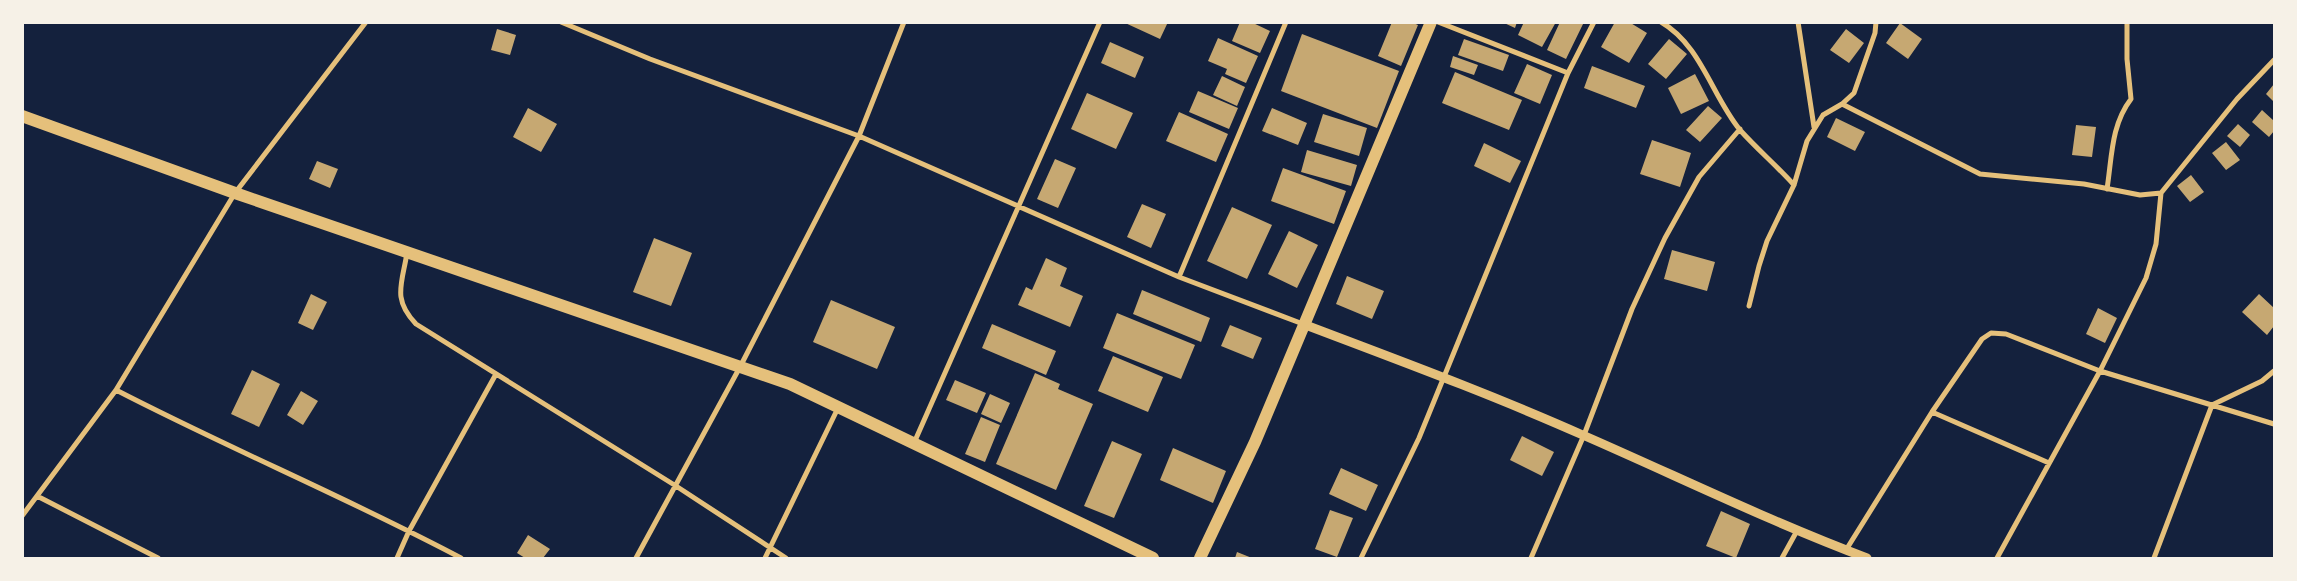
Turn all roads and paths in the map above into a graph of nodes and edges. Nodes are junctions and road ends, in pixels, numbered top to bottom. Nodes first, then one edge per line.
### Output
1 (366, 22) edge
2 (561, 22) edge
3 (904, 22) edge
4 (1100, 22) edge
5 (1286, 22) edge
6 (1431, 22) edge
7 (1438, 22) edge
8 (1594, 22) edge
9 (1661, 22) edge
10 (1798, 22) edge
11 (1876, 22) edge
12 (2127, 22) edge
13 (2274, 60) edge
14 (1568, 73) junction
15 (1842, 104) junction
16 (22, 116) edge
17 (1814, 128) junction
18 (1740, 129) junction
19 (859, 136) junction
20 (1794, 184) junction
21 (2107, 189) junction
22 (2161, 193) junction
23 (235, 194) junction
24 (1017, 207) junction
25 (407, 253) junction
26 (1179, 277) junction
27 (1749, 306) dead end
28 (1303, 324) junction
29 (740, 367) junction
30 (2100, 371) junction
31 (2274, 371) edge
32 (496, 374) junction
33 (1444, 377) junction
34 (116, 390) junction
35 (2212, 405) junction
36 (839, 408) junction
37 (1932, 412) junction
38 (2274, 424) edge
39 (1584, 435) junction
40 (913, 445) junction
41 (2049, 463) junction
42 (676, 486) junction
43 (36, 496) junction
44 (22, 516) edge
45 (1798, 529) junction
46 (409, 531) junction
47 (771, 548) junction
48 (1846, 550) junction
49 (158, 558) edge
50 (397, 558) edge
51 (461, 558) edge
52 (636, 558) edge
53 (765, 558) edge
54 (786, 558) edge
55 (1153, 558) edge
56 (1200, 558) edge
57 (1361, 558) edge
58 (1531, 558) edge
59 (1782, 558) edge
60 (1867, 558) edge
61 (1997, 558) edge
62 (2154, 558) edge

1 - 23 street
2 - 19 street
3 - 19 street
4 - 24 street
5 - 26 street
6 - 28 main road
7 - 14 street
8 - 14 street
9 - 18 street
10 - 17 street
11 - 15 street
12 - 21 street
13 - 22 street
14 - 33 street
15 - 17 street
15 - 21 street
16 - 23 main road
17 - 20 street
18 - 20 street
18 - 39 street
19 - 24 street
19 - 29 street
20 - 27 street
21 - 22 street
22 - 30 street
23 - 25 main road
23 - 34 street
24 - 26 street
24 - 40 street
25 - 29 main road
25 - 32 street
26 - 28 street
28 - 33 street
28 - 56 main road
29 - 36 main road
29 - 42 street
30 - 35 street
30 - 37 street
30 - 41 street
31 - 35 street
32 - 42 street
32 - 46 street
33 - 39 street
33 - 57 street
34 - 43 street
34 - 46 street
35 - 38 street
35 - 62 street
36 - 40 main road
36 - 47 street
37 - 41 street
37 - 48 street
39 - 45 street
39 - 58 street
40 - 55 main road
41 - 61 street
42 - 47 street
42 - 52 street
43 - 44 street
43 - 49 street
45 - 48 street
45 - 59 street
46 - 50 street
46 - 51 street
47 - 53 street
47 - 54 street
48 - 60 street

